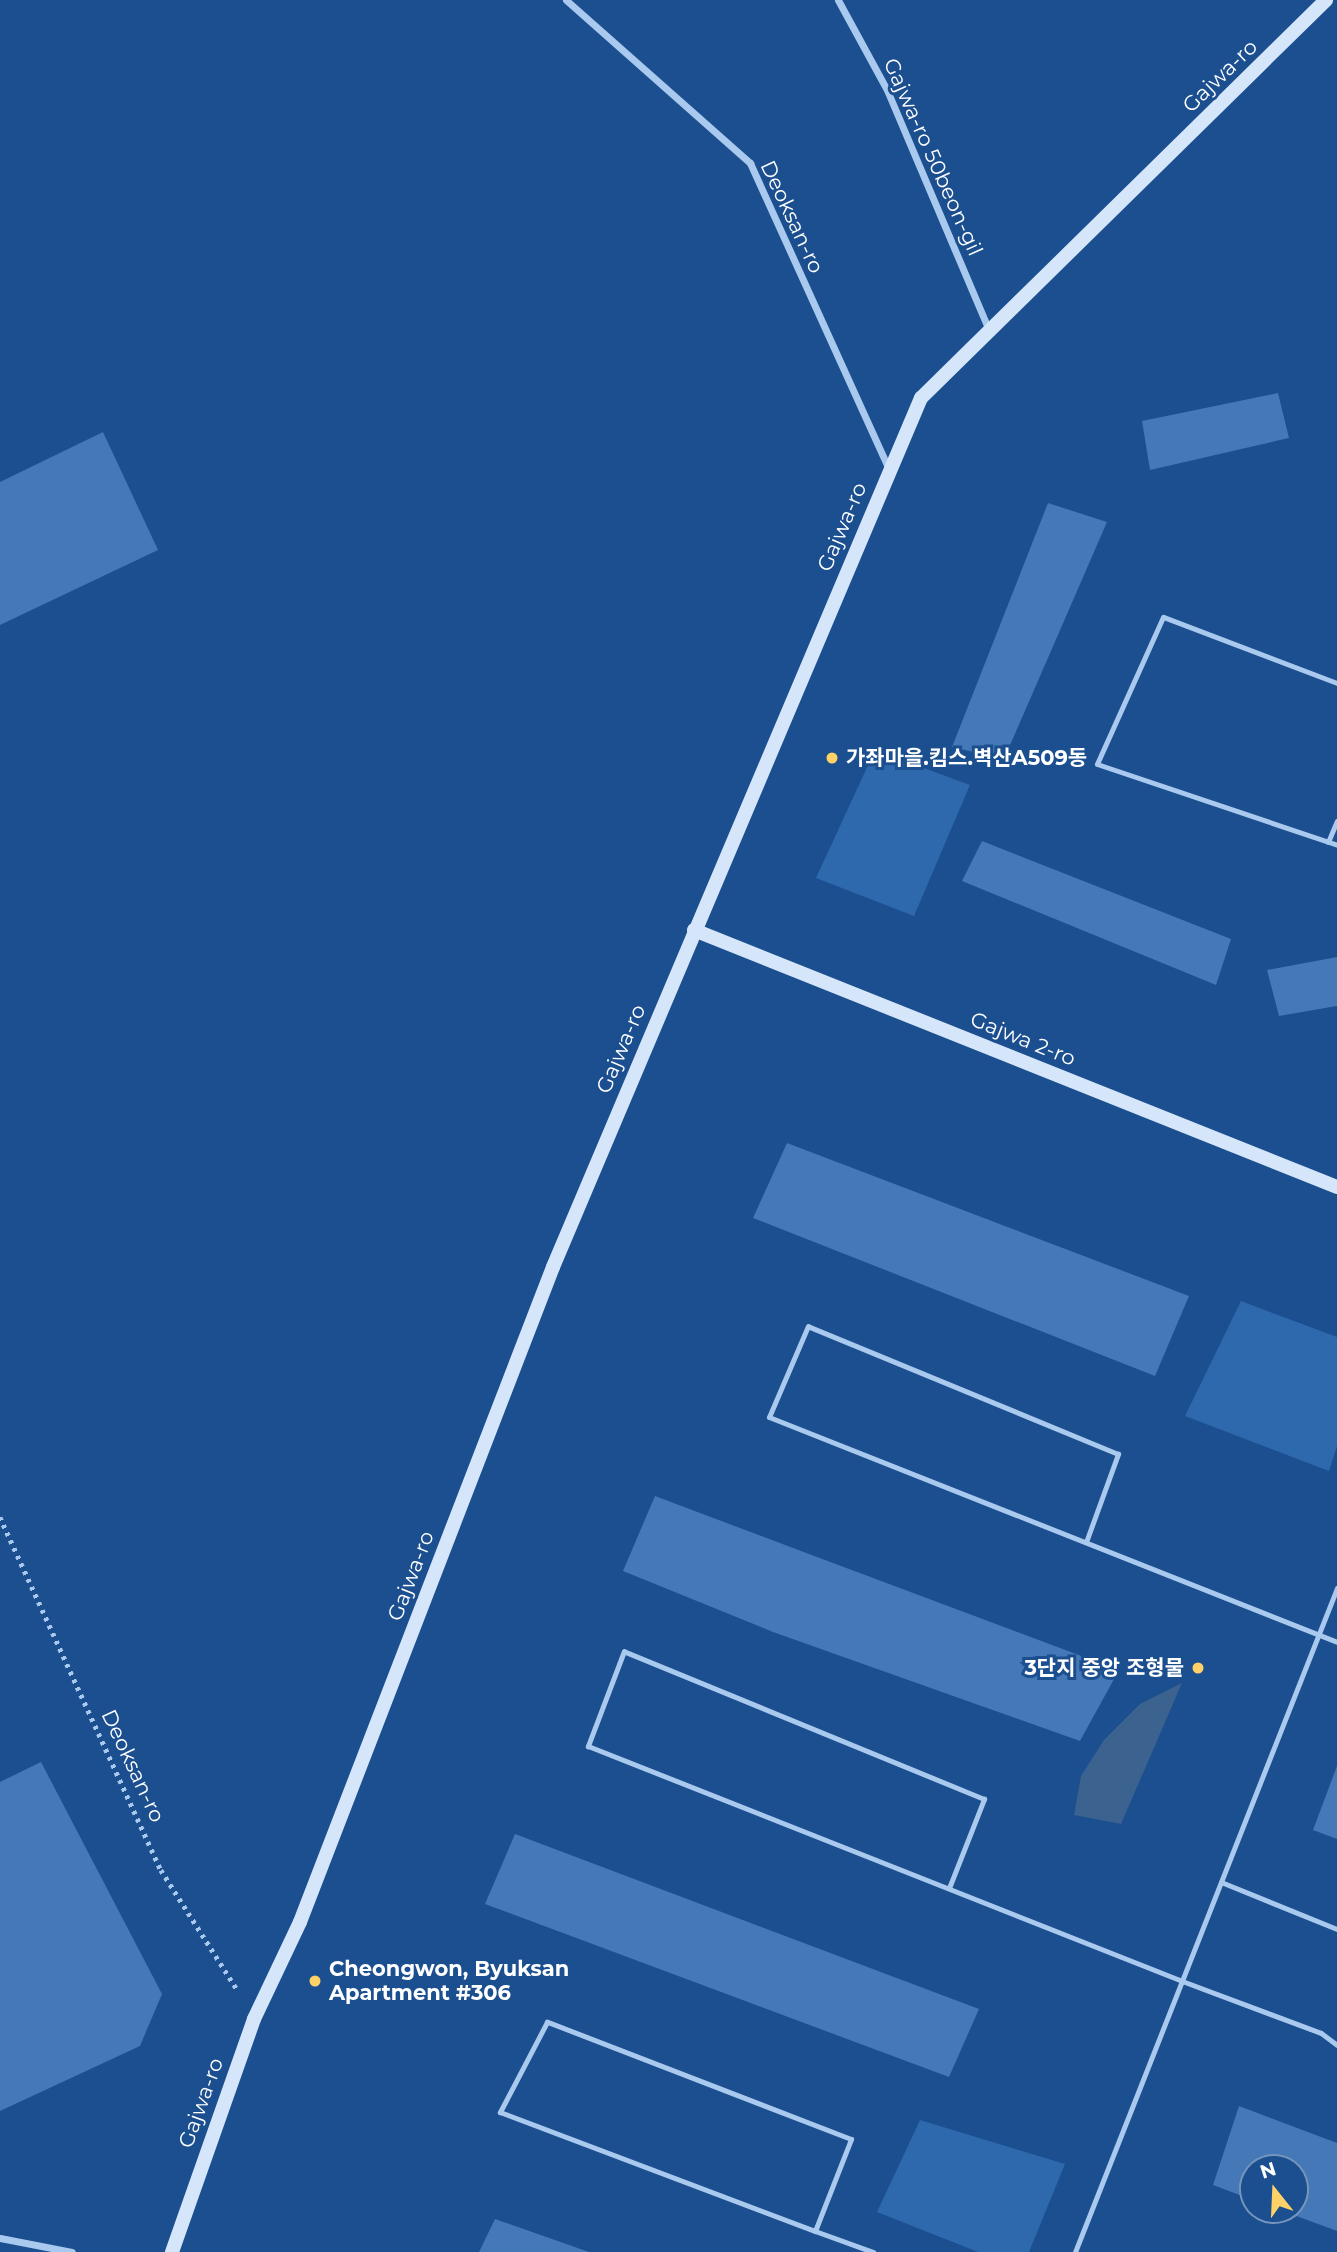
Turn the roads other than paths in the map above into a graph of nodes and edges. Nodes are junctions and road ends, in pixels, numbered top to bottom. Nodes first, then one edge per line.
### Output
1 (566, 0) edge
2 (838, 0) edge
3 (1326, 0) edge
4 (989, 331) junction
5 (889, 470) junction
6 (1337, 683) edge
7 (1337, 821) edge
8 (1328, 842) junction
9 (1337, 845) edge
10 (694, 930) junction
11 (1337, 1187) edge
12 (1086, 1542) junction
13 (1337, 1588) edge
14 (1319, 1634) junction
15 (1337, 1642) edge
16 (1221, 1882) junction
17 (949, 1888) junction
18 (1337, 1929) edge
19 (1182, 1981) junction
20 (1337, 2045) edge
21 (815, 2231) junction
22 (0, 2238) edge
23 (72, 2252) edge
24 (172, 2252) edge
25 (873, 2252) edge
26 (1075, 2252) edge

1 - 5 street, Deoksan-ro
2 - 4 street, Gajwa-ro 50beon-gil
3 - 4 street, Gajwa-ro
4 - 5 street, Gajwa-ro
5 - 10 street, Gajwa-ro
6 - 8 lane
7 - 8 lane
8 - 9 lane
10 - 11 street, Gajwa 2-ro
10 - 24 street, Gajwa-ro
12 - 12 lane
12 - 14 lane
13 - 14 lane
14 - 15 lane
14 - 16 lane
16 - 18 lane
16 - 19 lane
17 - 17 lane
17 - 19 lane
19 - 20 lane
19 - 26 lane
21 - 21 lane
21 - 25 lane
22 - 23 street

